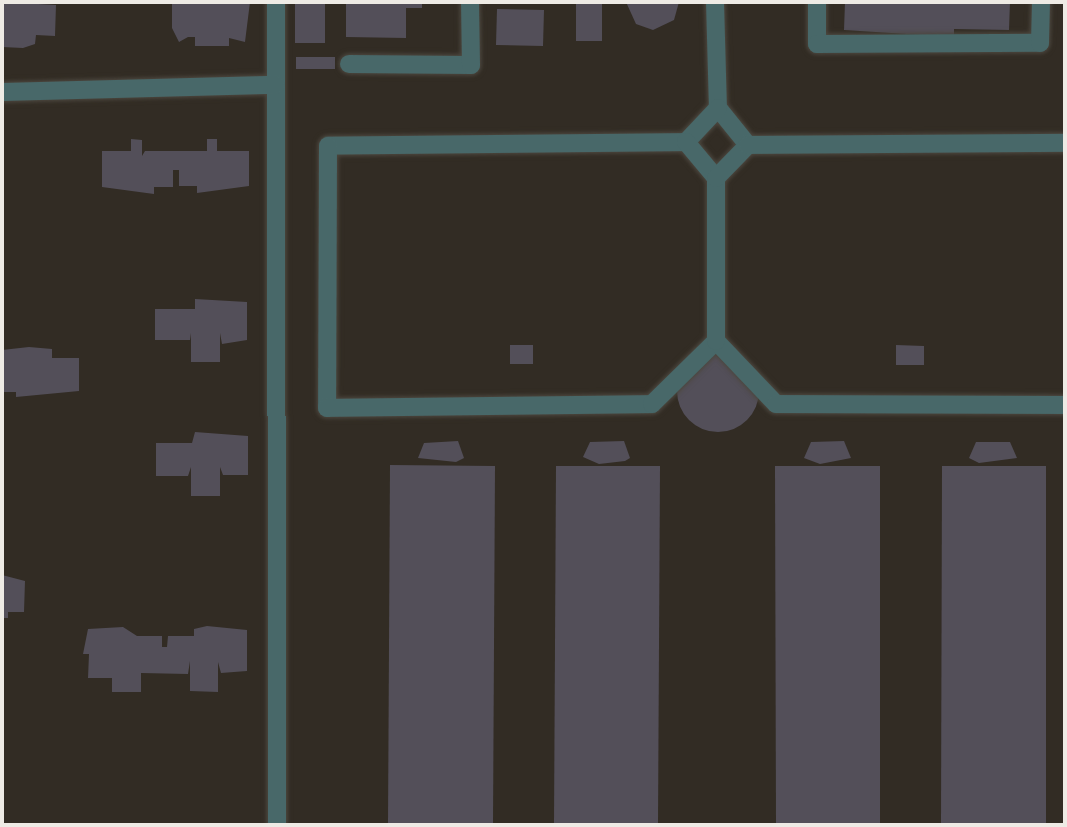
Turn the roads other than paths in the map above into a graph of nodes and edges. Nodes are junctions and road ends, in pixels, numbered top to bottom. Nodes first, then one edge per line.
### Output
1 (276, 2) edge
2 (470, 2) edge
3 (715, 2) edge
4 (817, 2) edge
5 (1041, 2) edge
6 (349, 64) dead end
7 (276, 85) junction
8 (2, 92) edge
9 (718, 108) junction
10 (686, 142) junction
11 (1065, 143) edge
12 (748, 145) junction
13 (716, 178) junction
14 (716, 341) junction
15 (1065, 405) edge
16 (277, 825) edge

1 - 7 street
2 - 6 street
3 - 9 street
4 - 5 street
7 - 8 street
7 - 16 street
9 - 10 street
9 - 12 street
10 - 13 street
10 - 14 street
11 - 12 street
12 - 13 street
13 - 14 street
14 - 15 street

